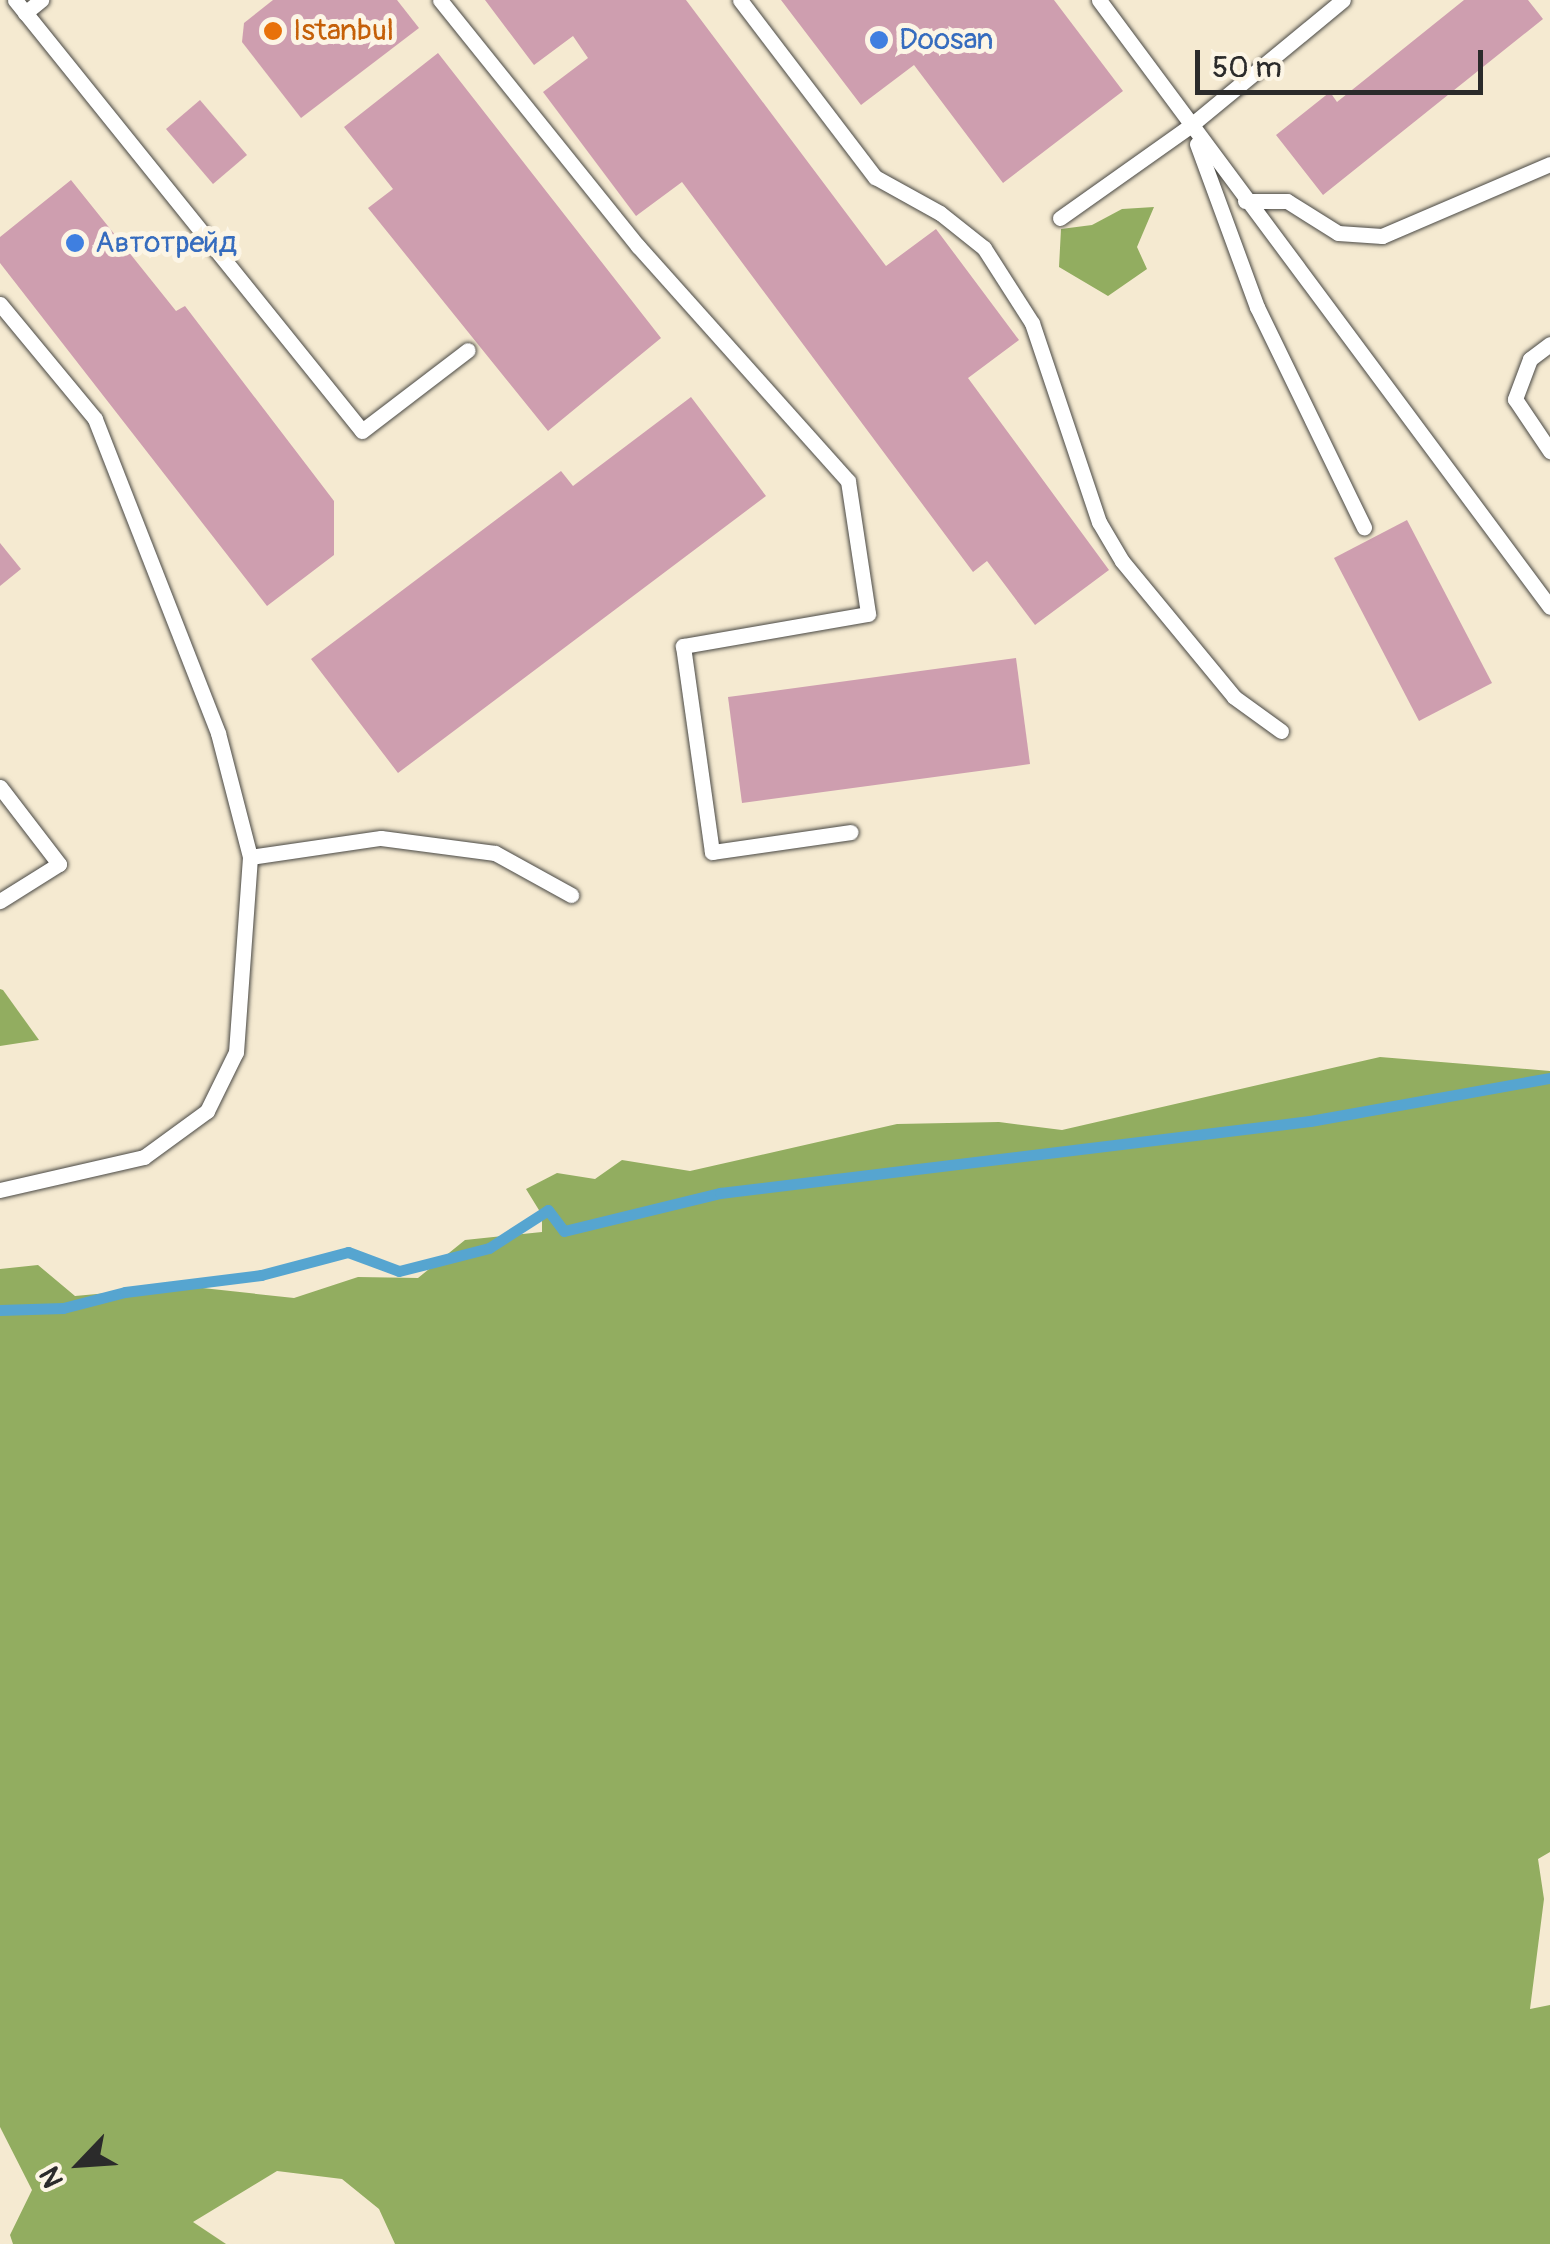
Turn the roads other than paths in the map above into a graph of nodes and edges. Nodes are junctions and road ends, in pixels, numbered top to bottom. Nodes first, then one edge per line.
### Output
1 (40, 0) edge
2 (440, 0) edge
3 (740, 0) edge
4 (1100, 0) edge
5 (1343, 0) edge
6 (20, 6) edge
7 (1190, 126) junction
8 (1550, 164) edge
9 (1245, 201) junction
10 (1060, 218) dead end
11 (0, 304) edge
12 (1550, 344) edge
13 (468, 350) dead end
14 (1550, 450) edge
15 (1364, 526) dead end
16 (1550, 607) edge
17 (1281, 731) dead end
18 (0, 787) edge
19 (851, 832) dead end
20 (250, 857) junction
21 (570, 895) dead end
22 (0, 901) edge
23 (0, 1190) edge

1 - 6 lane
2 - 19 lane
3 - 17 lane
4 - 7 lane
5 - 7 lane
6 - 13 lane
7 - 9 lane
7 - 10 lane
7 - 15 lane
8 - 9 lane
9 - 16 lane
11 - 20 lane
12 - 14 lane
18 - 22 lane
20 - 21 lane
20 - 23 lane

